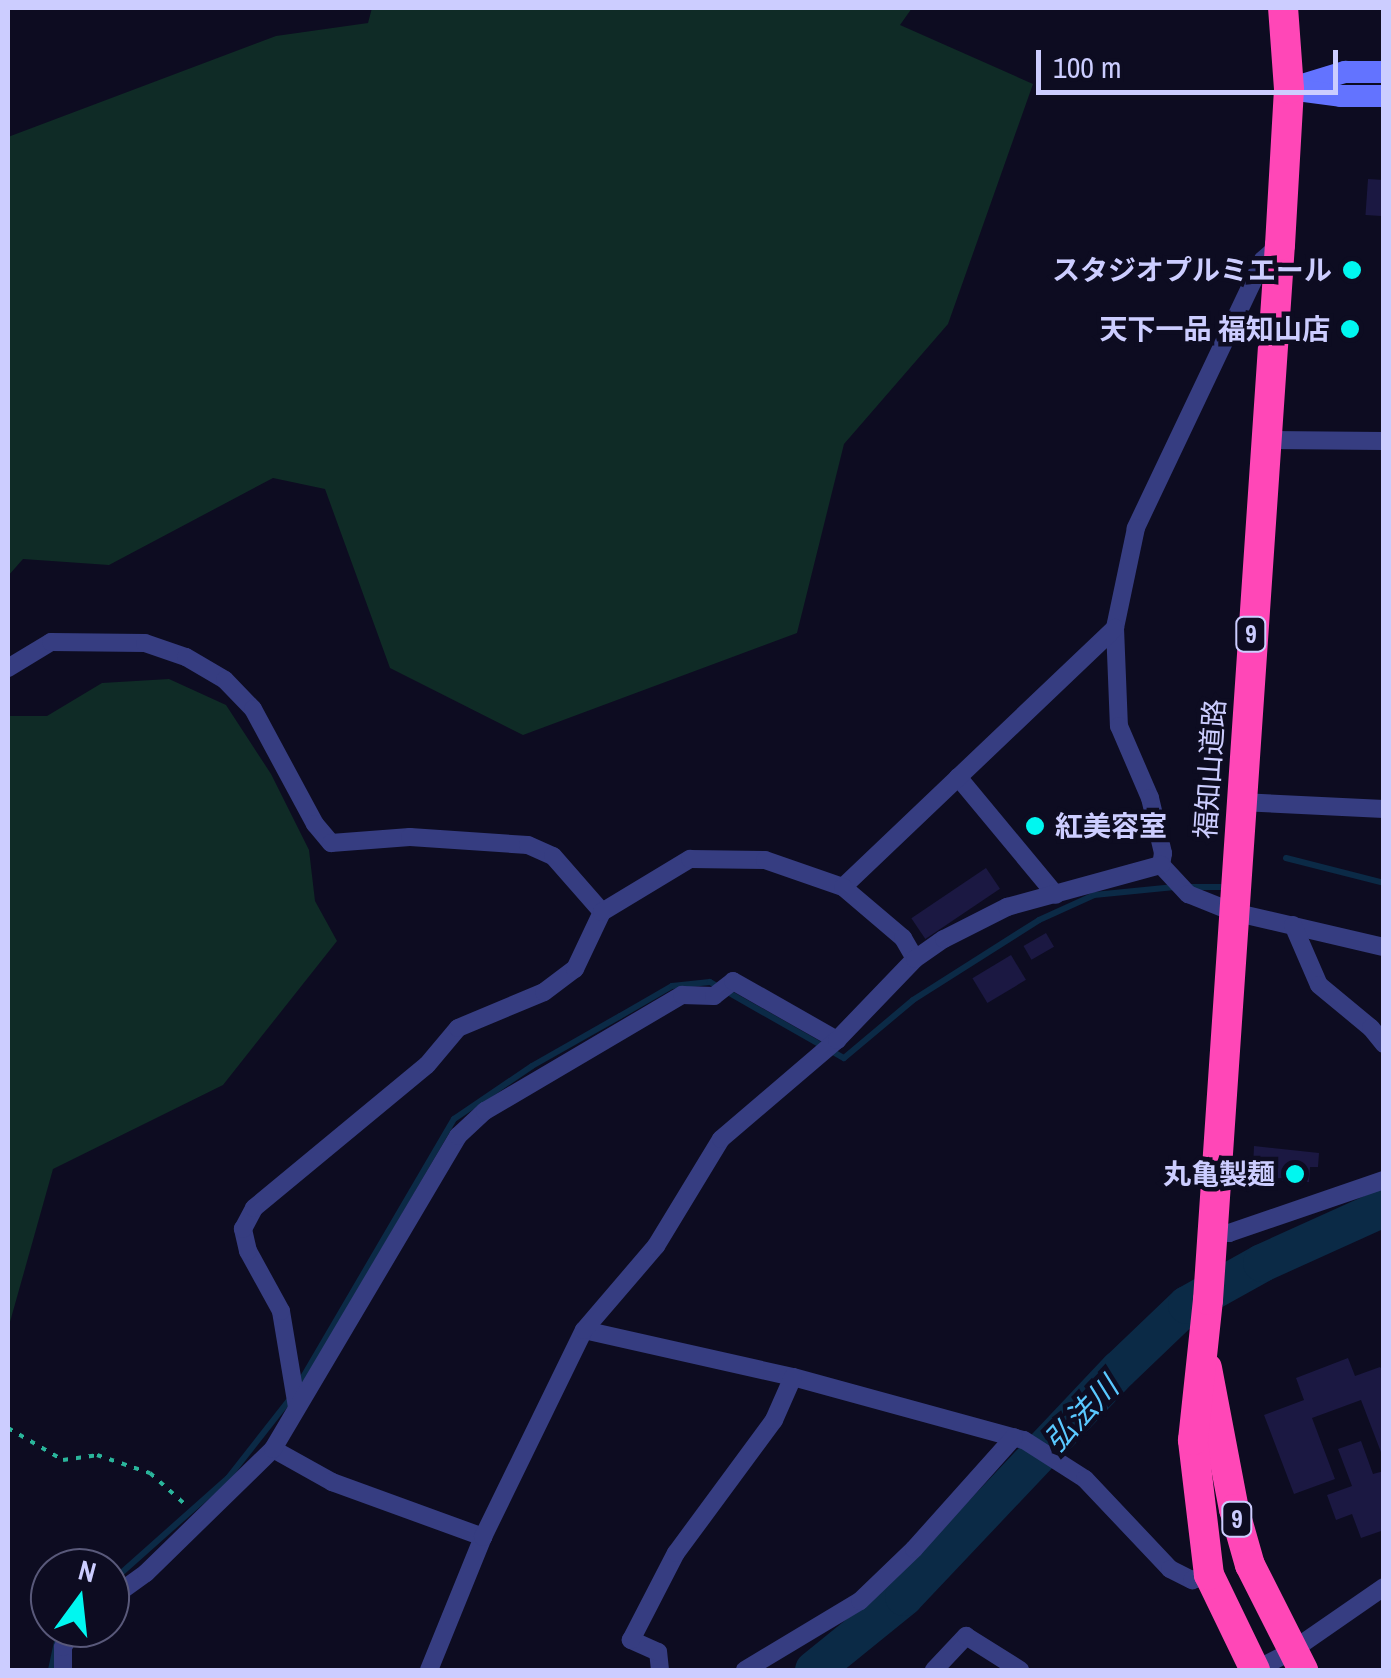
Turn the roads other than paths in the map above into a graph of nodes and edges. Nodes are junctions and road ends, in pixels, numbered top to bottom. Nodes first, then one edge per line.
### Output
1 (1283, 8) edge
2 (1384, 72) edge
3 (1289, 88) junction
4 (1384, 96) edge
5 (1280, 245) junction
6 (1264, 440) junction
7 (1384, 441) edge
8 (1115, 628) junction
9 (8, 668) edge
10 (958, 778) junction
11 (1240, 802) junction
12 (1384, 809) edge
13 (1161, 865) junction
14 (843, 887) junction
15 (1056, 895) junction
16 (602, 912) junction
17 (1233, 912) junction
18 (1293, 926) junction
19 (1384, 947) edge
20 (915, 959) junction
21 (1374, 1020) edge
22 (836, 1040) junction
23 (1384, 1044) edge
24 (1384, 1180) edge
25 (1212, 1231) junction
26 (584, 1330) junction
27 (1204, 1355) junction
28 (793, 1377) junction
29 (297, 1408) junction
30 (1014, 1437) junction
31 (273, 1449) junction
32 (483, 1537) junction
33 (1209, 1575) junction
34 (130, 1582) edge
35 (1384, 1587) edge
36 (1297, 1661) edge
37 (428, 1670) edge
38 (660, 1670) edge
39 (745, 1670) edge
40 (934, 1670) edge
41 (1020, 1670) edge
42 (1255, 1670) edge

1 - 3 highway, 福知山道路 / 9
2 - 3 main road
3 - 4 main road
3 - 5 highway, 福知山道路 / 9
5 - 6 highway, 福知山道路 / 9
5 - 8 street
6 - 7 street
6 - 11 highway, 福知山道路 / 9
8 - 10 street
8 - 13 street
9 - 16 street
10 - 14 street
10 - 15 street
11 - 12 street
11 - 17 highway, 福知山道路 / 9
13 - 15 street
13 - 17 street
14 - 16 street
14 - 20 street
15 - 20 street
16 - 29 street
17 - 18 street
17 - 25 highway, 福知山道路 / 9
18 - 19 street
18 - 21 street
20 - 22 street
21 - 23 street
22 - 26 street
22 - 29 street
24 - 25 street
25 - 27 highway, 福知山道路 / 9
26 - 28 street
26 - 32 street
27 - 33 highway, 福知山道路 / 9
27 - 36 highway, 福知山道路 / 9
28 - 30 street
28 - 38 street
29 - 31 street
30 - 33 street
30 - 39 street
31 - 32 street
31 - 34 street
32 - 37 street
33 - 42 highway, 福知山道路 / 9
35 - 36 street
36 - 42 street
40 - 41 street

